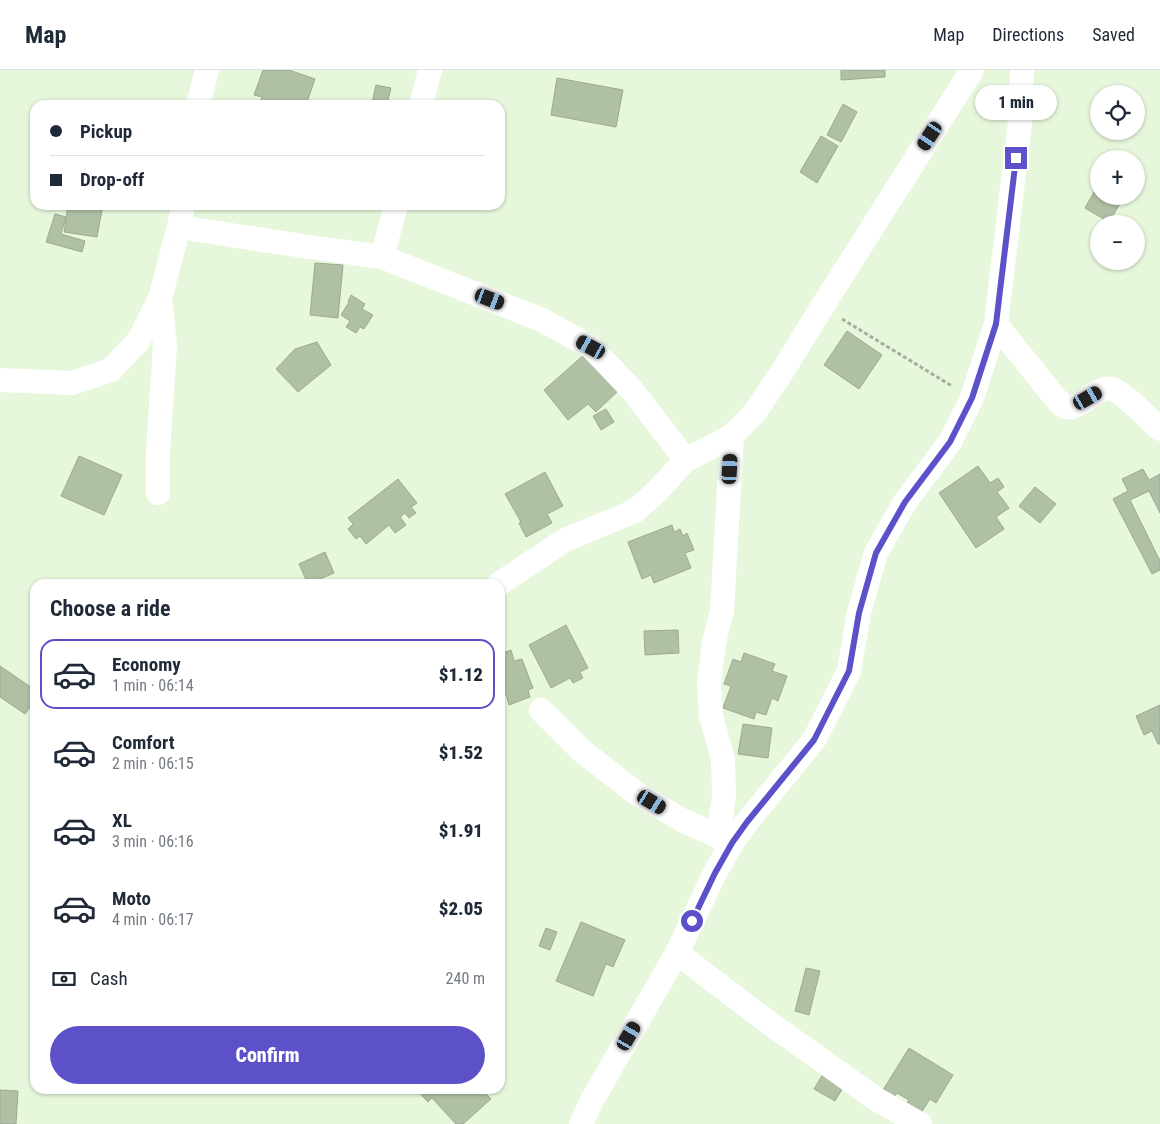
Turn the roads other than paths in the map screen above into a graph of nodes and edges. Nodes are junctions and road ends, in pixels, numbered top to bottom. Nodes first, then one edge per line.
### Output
1 (207, 70) edge
2 (430, 70) edge
3 (972, 70) edge
4 (1022, 70) edge
5 (199, 100) edge
6 (422, 100) edge
7 (395, 210) edge
8 (181, 216) edge
9 (382, 256) junction
10 (160, 298) junction
11 (996, 324) junction
12 (0, 380) edge
13 (1160, 429) edge
14 (732, 436) junction
15 (686, 460) junction
16 (158, 493) dead end
17 (505, 580) edge
18 (541, 710) dead end
19 (725, 840) junction
20 (677, 954) junction
21 (581, 1124) edge
22 (920, 1124) edge

1 - 5 street
2 - 6 street
3 - 14 street
4 - 11 street
7 - 9 street
8 - 9 street
8 - 10 street
9 - 15 street
10 - 12 street
10 - 16 street
11 - 13 street
11 - 19 street
14 - 15 street
14 - 19 street
15 - 17 street
18 - 19 street
19 - 20 street
20 - 21 street
20 - 22 street

